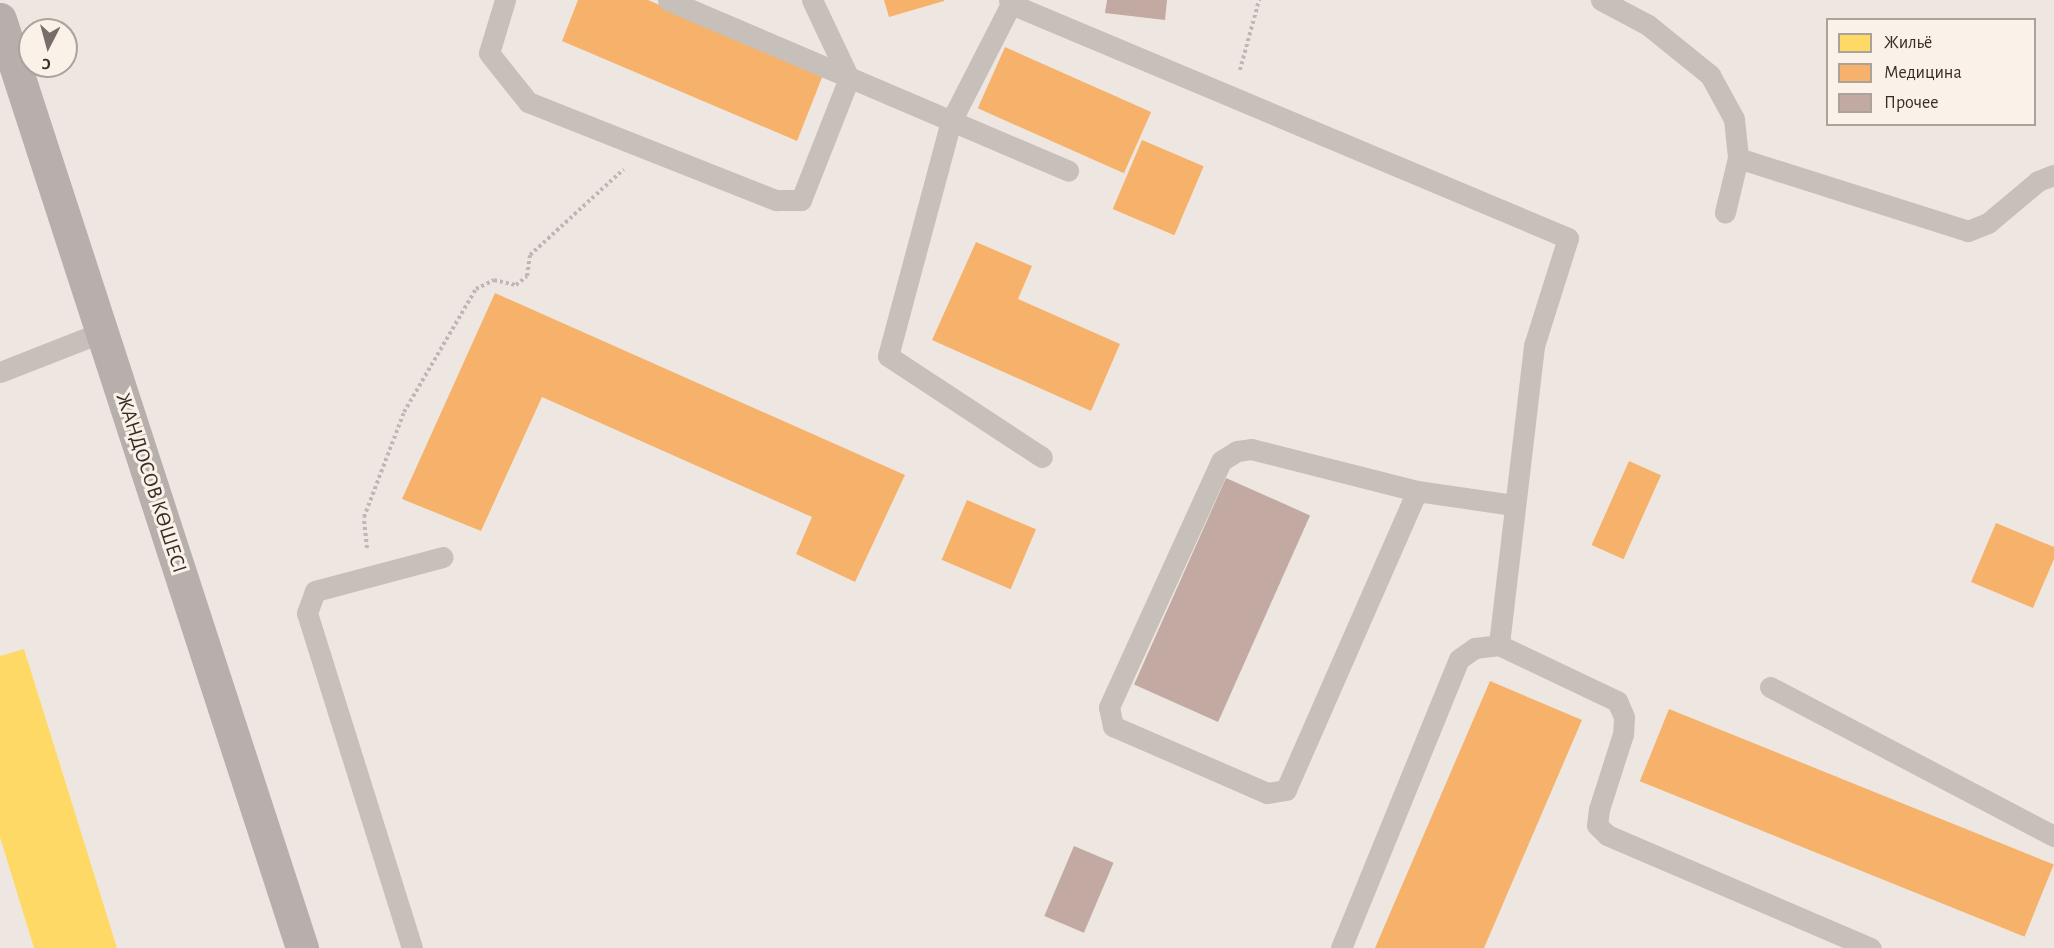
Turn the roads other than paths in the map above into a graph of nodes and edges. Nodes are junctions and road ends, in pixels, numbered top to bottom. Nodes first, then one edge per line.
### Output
1 (506, 0) edge
2 (668, 0) edge
3 (812, 0) edge
4 (1600, 0) edge
5 (1010, 2) edge
6 (0, 19) edge
7 (849, 78) junction
8 (951, 121) junction
9 (1738, 158) junction
10 (1068, 171) dead end
11 (2054, 175) edge
12 (1725, 212) dead end
13 (102, 332) junction
14 (0, 372) edge
15 (1042, 457) dead end
16 (1417, 490) junction
17 (1513, 505) junction
18 (443, 557) dead end
19 (1499, 645) junction
20 (1770, 687) dead end
21 (2054, 837) edge
22 (1834, 940) edge
23 (302, 948) edge
24 (412, 948) edge
25 (1341, 948) edge
26 (1871, 948) edge

1 - 7 lane
2 - 7 lane
3 - 7 lane
4 - 9 lane
5 - 8 lane
5 - 17 lane
6 - 13 street, ЖАНДОСОВ КӨШЕСІ
7 - 8 lane
8 - 10 lane
8 - 15 lane
9 - 11 lane
9 - 12 lane
13 - 14 lane
13 - 23 street, ЖАНДОСОВ КӨШЕСІ
16 - 16 lane
16 - 17 lane
17 - 19 lane
18 - 24 lane
19 - 22 lane
19 - 25 lane
20 - 21 lane
22 - 26 lane

